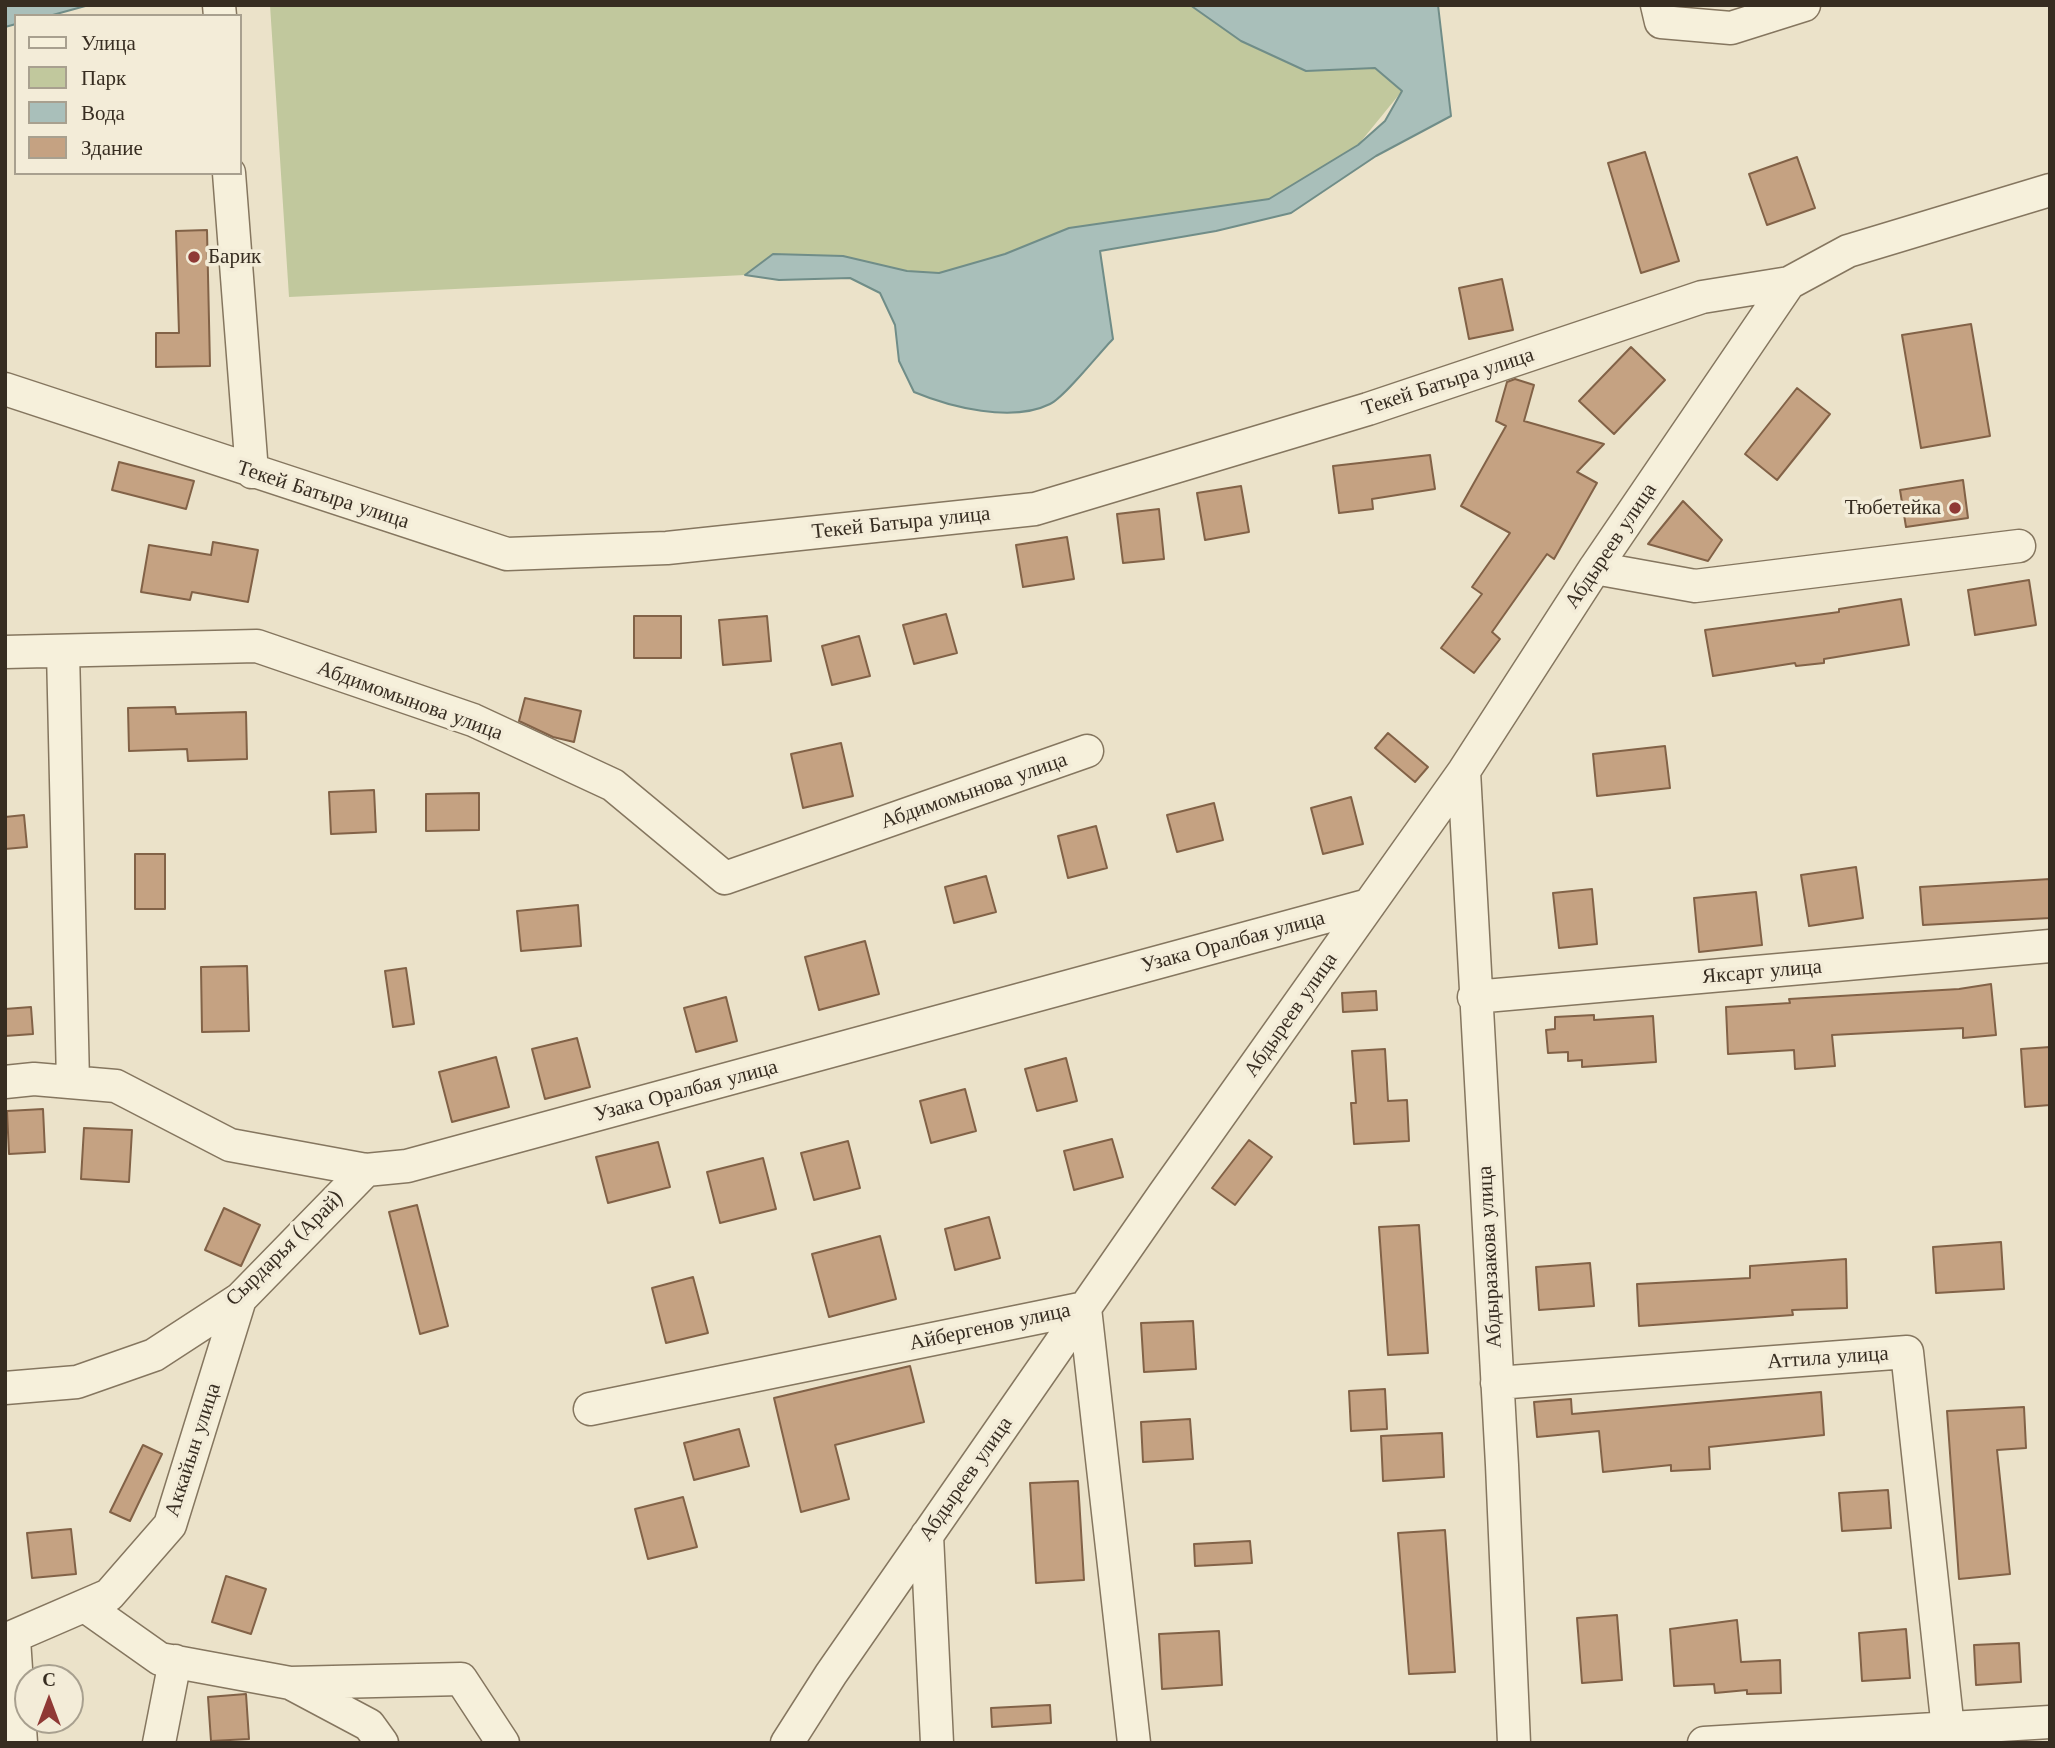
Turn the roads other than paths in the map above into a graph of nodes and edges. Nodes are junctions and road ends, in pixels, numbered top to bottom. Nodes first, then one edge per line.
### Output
1 (1657, 5) edge
2 (1804, 5) edge
3 (229, 175) edge
4 (2050, 190) edge
5 (1789, 283) junction
6 (5, 389) edge
7 (252, 472) junction
8 (2018, 546) dead end
9 (1595, 568) junction
10 (63, 651) junction
11 (5, 652) edge
12 (1087, 751) dead end
13 (1464, 771) junction
14 (1369, 905) junction
15 (2050, 946) edge
16 (1475, 997) junction
17 (5, 1082) edge
18 (73, 1083) junction
19 (366, 1170) junction
20 (240, 1299) junction
21 (1085, 1308) junction
22 (1497, 1383) junction
23 (5, 1388) edge
24 (590, 1409) dead end
25 (927, 1535) junction
26 (85, 1606) junction
27 (9, 1639) edge
28 (174, 1661) junction
29 (290, 1683) junction
30 (2050, 1721) edge
31 (1948, 1729) junction
32 (21, 1743) edge
33 (159, 1743) edge
34 (382, 1743) edge
35 (503, 1743) edge
36 (787, 1743) edge
37 (937, 1743) edge
38 (1134, 1743) edge
39 (1514, 1743) edge
40 (1704, 1743) edge

1 - 2 street
3 - 7 street
4 - 5 street
5 - 7 street, Текей Батыра улица
5 - 9 street, Абдыреев улица
6 - 7 street, Текей Батыра улица
8 - 9 street
9 - 13 street, Абдыреев улица
10 - 11 street, Абдимомынова улица
10 - 12 street, Абдимомынова улица
10 - 18 street
13 - 14 street, Абдыреев улица
13 - 16 street, Абдыразакова улица
14 - 19 street, Узака Оралбая улица
14 - 21 street, Абдыреев улица
15 - 16 street, Яксарт улица
16 - 22 street, Абдыразакова улица
17 - 18 street, Узака Оралбая улица
18 - 19 street, Узака Оралбая улица
19 - 20 street, Сырдарья (Арай)
20 - 23 street, Сырдарья (Арай)
20 - 26 street, Аккайын улица
21 - 24 street, Айбергенов улица
21 - 25 street, Абдыреев улица
21 - 38 street, Айбергенов улица
22 - 31 street, Аттила улица
22 - 39 street, Абдыразакова улица
25 - 36 street, Абдыреев улица
25 - 37 street
26 - 27 street, Аккайын улица
26 - 28 street
27 - 32 street
28 - 29 street
28 - 33 street
29 - 34 street
29 - 35 street
30 - 31 street
31 - 40 street

